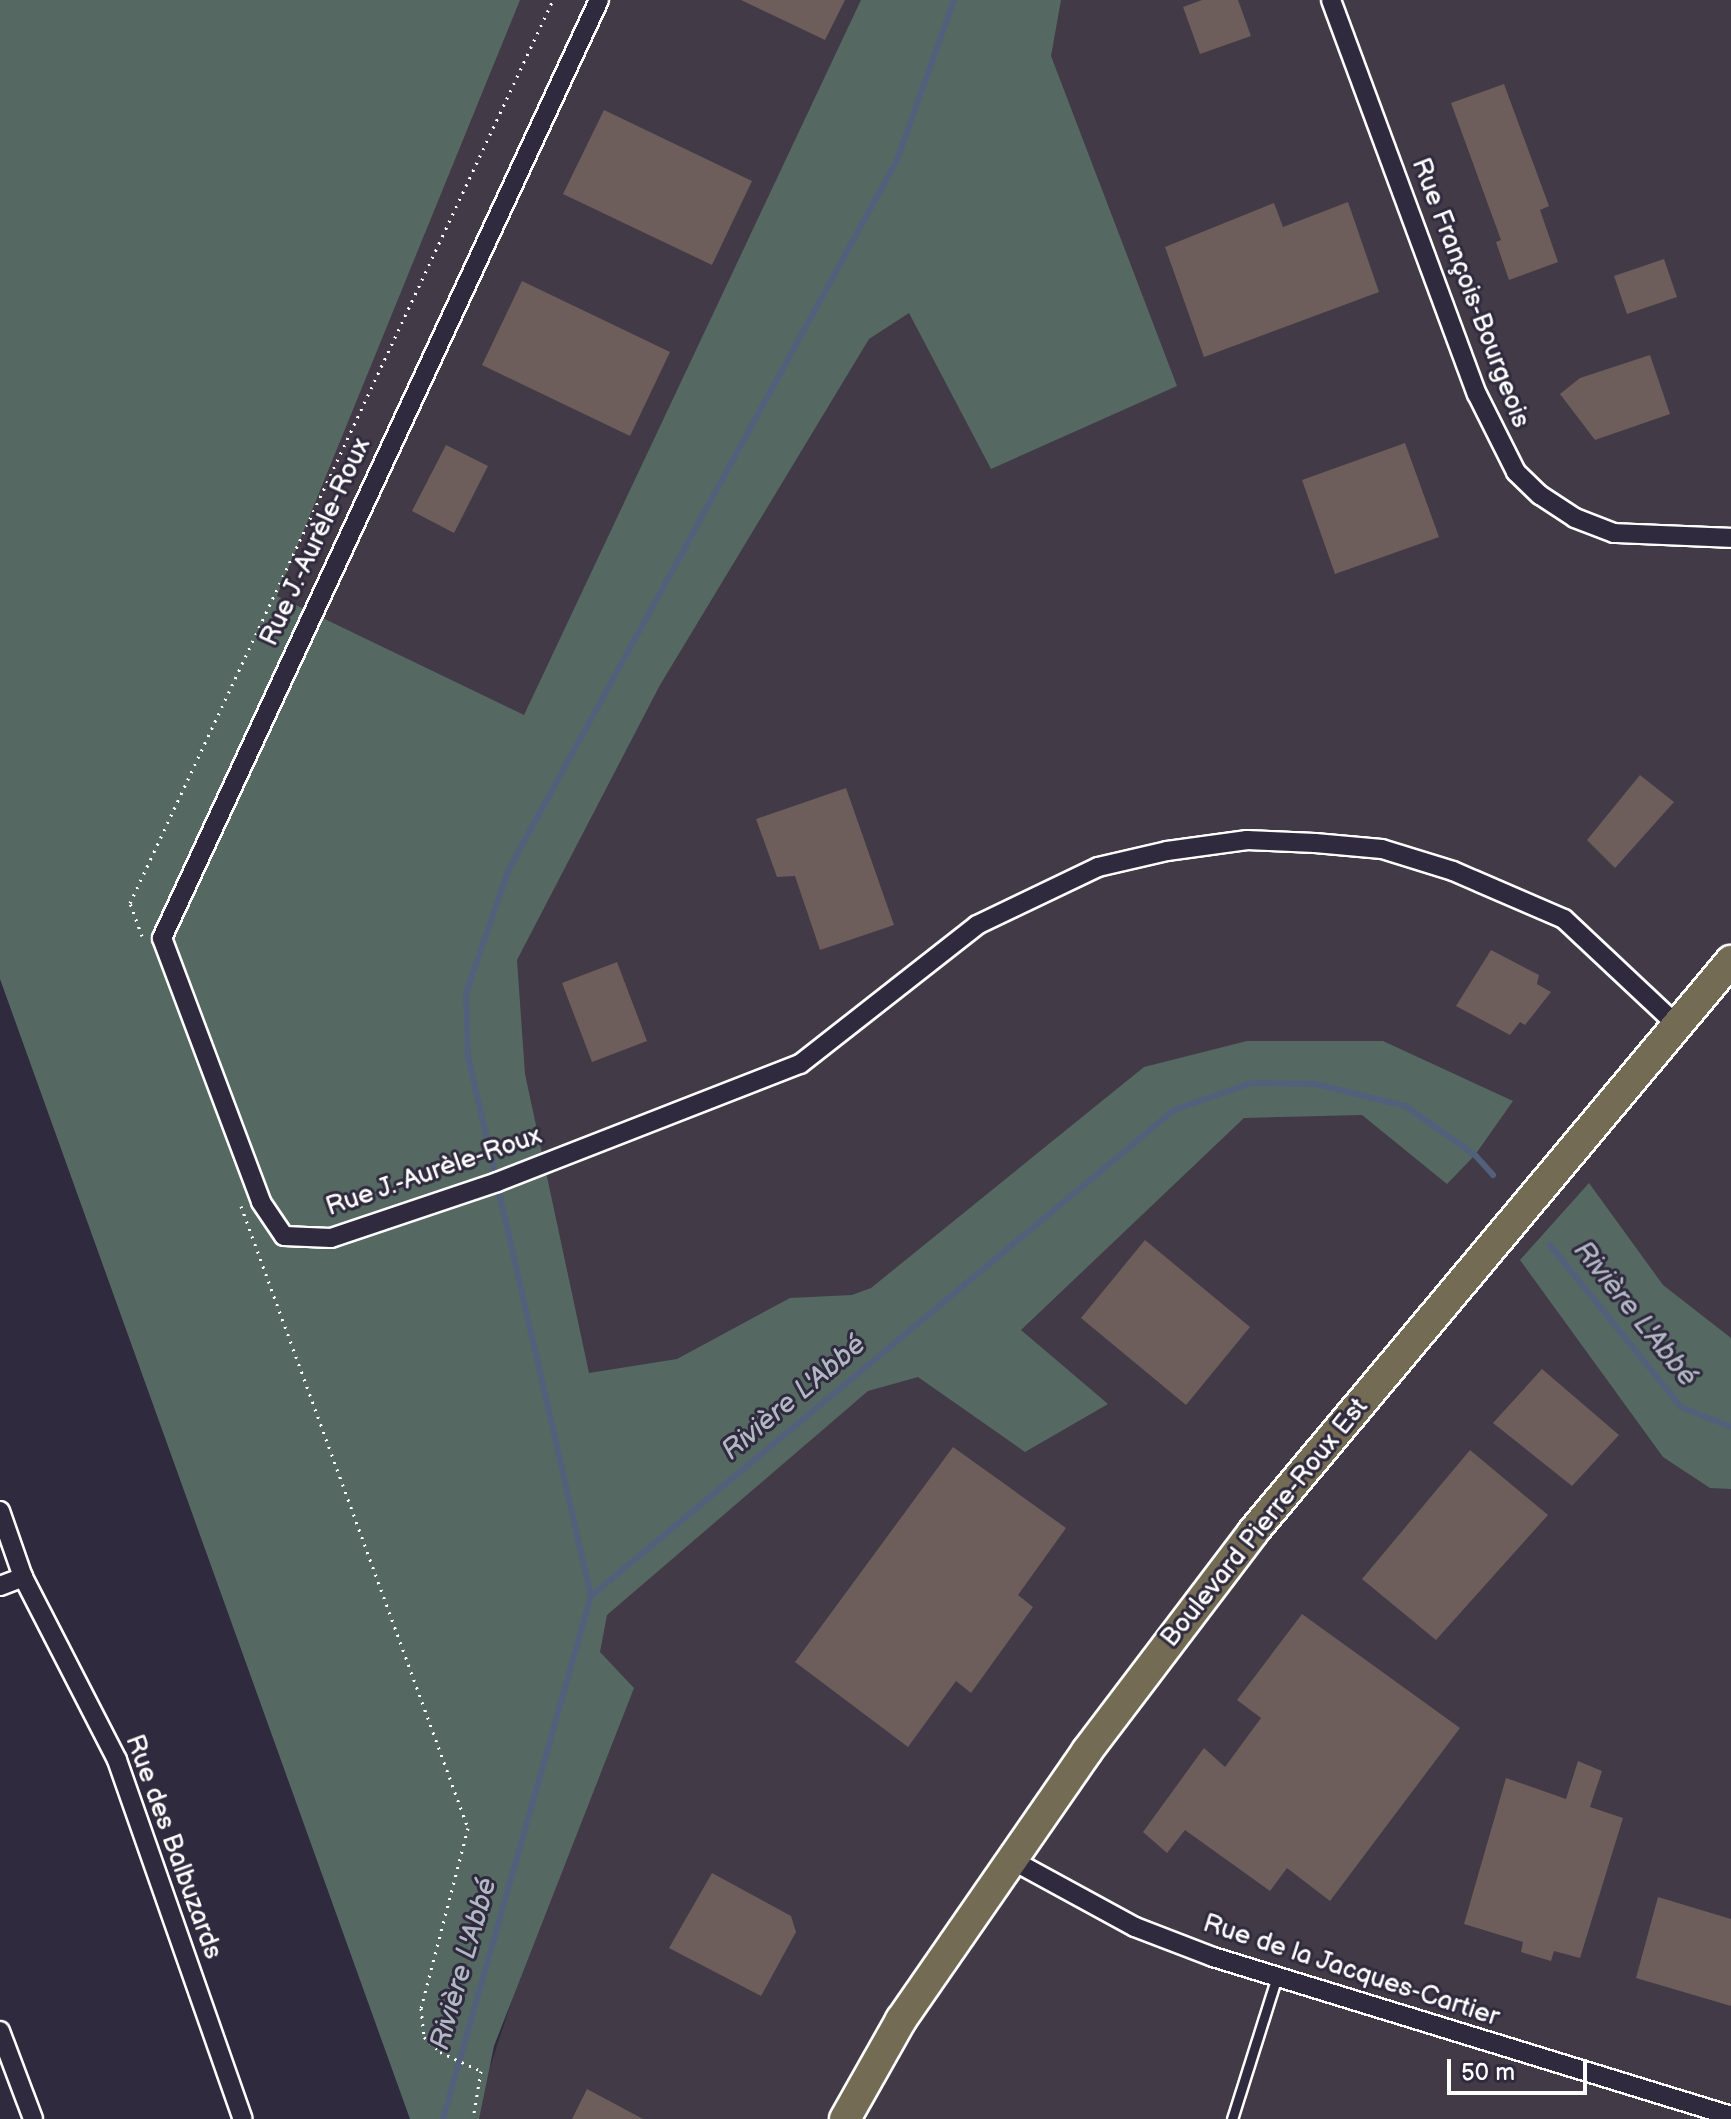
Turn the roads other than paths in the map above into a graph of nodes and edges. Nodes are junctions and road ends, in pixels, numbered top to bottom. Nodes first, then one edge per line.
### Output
1 (599, 0) edge
2 (1331, 0) edge
3 (1731, 538) edge
4 (1731, 961) edge
5 (1677, 1025) junction
6 (0, 1511) edge
7 (23, 1577) junction
8 (0, 1586) edge
9 (1012, 1860) junction
10 (1277, 1976) junction
11 (0, 2031) edge
12 (1725, 2116) edge
13 (33, 2119) edge
14 (243, 2119) edge
15 (845, 2119) edge
16 (1232, 2119) edge

1 - 5 street, Rue J.-Aurèle-Roux
2 - 3 street, Rue François-Bourgeois
4 - 5 main road, Boulevard Pierre-Roux Est
5 - 9 main road, Boulevard Pierre-Roux Est
6 - 7 street, Rue des Balbuzards
7 - 8 street
7 - 14 street, Rue des Balbuzards
9 - 10 street, Rue de la Jacques-Cartier
9 - 15 main road, Boulevard Pierre-Roux Est
10 - 12 street, Rue de la Jacques-Cartier
10 - 16 lane
11 - 13 street

